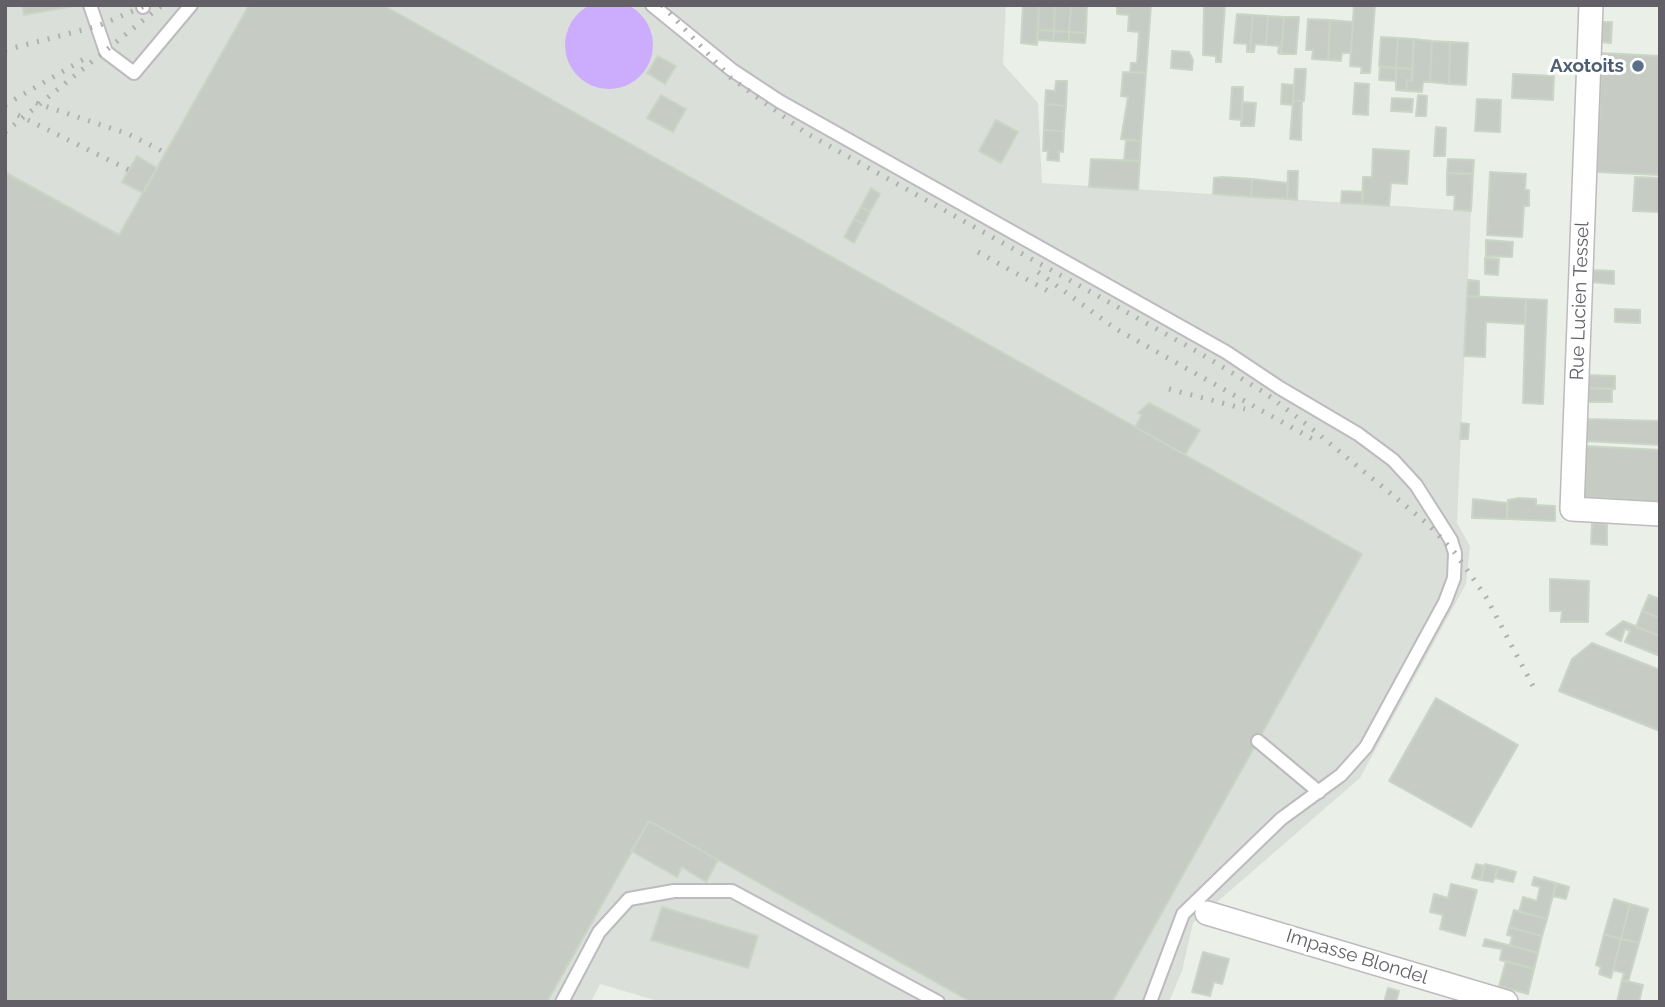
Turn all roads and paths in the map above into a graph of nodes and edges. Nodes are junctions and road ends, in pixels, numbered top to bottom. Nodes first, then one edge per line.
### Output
1 (90, 5) edge
2 (191, 5) edge
3 (652, 5) edge
4 (1591, 5) edge
5 (1660, 514) edge
6 (1258, 741) dead end
7 (1319, 792) junction
8 (1207, 913) dead end
9 (562, 1002) edge
10 (939, 1002) edge
11 (1150, 1002) edge
12 (1506, 1002) edge

1 - 2 lane
3 - 7 lane
4 - 5 street, Rue Lucien Tessel
6 - 7 lane
7 - 11 lane
8 - 12 street, Impasse Blondel
9 - 10 lane

